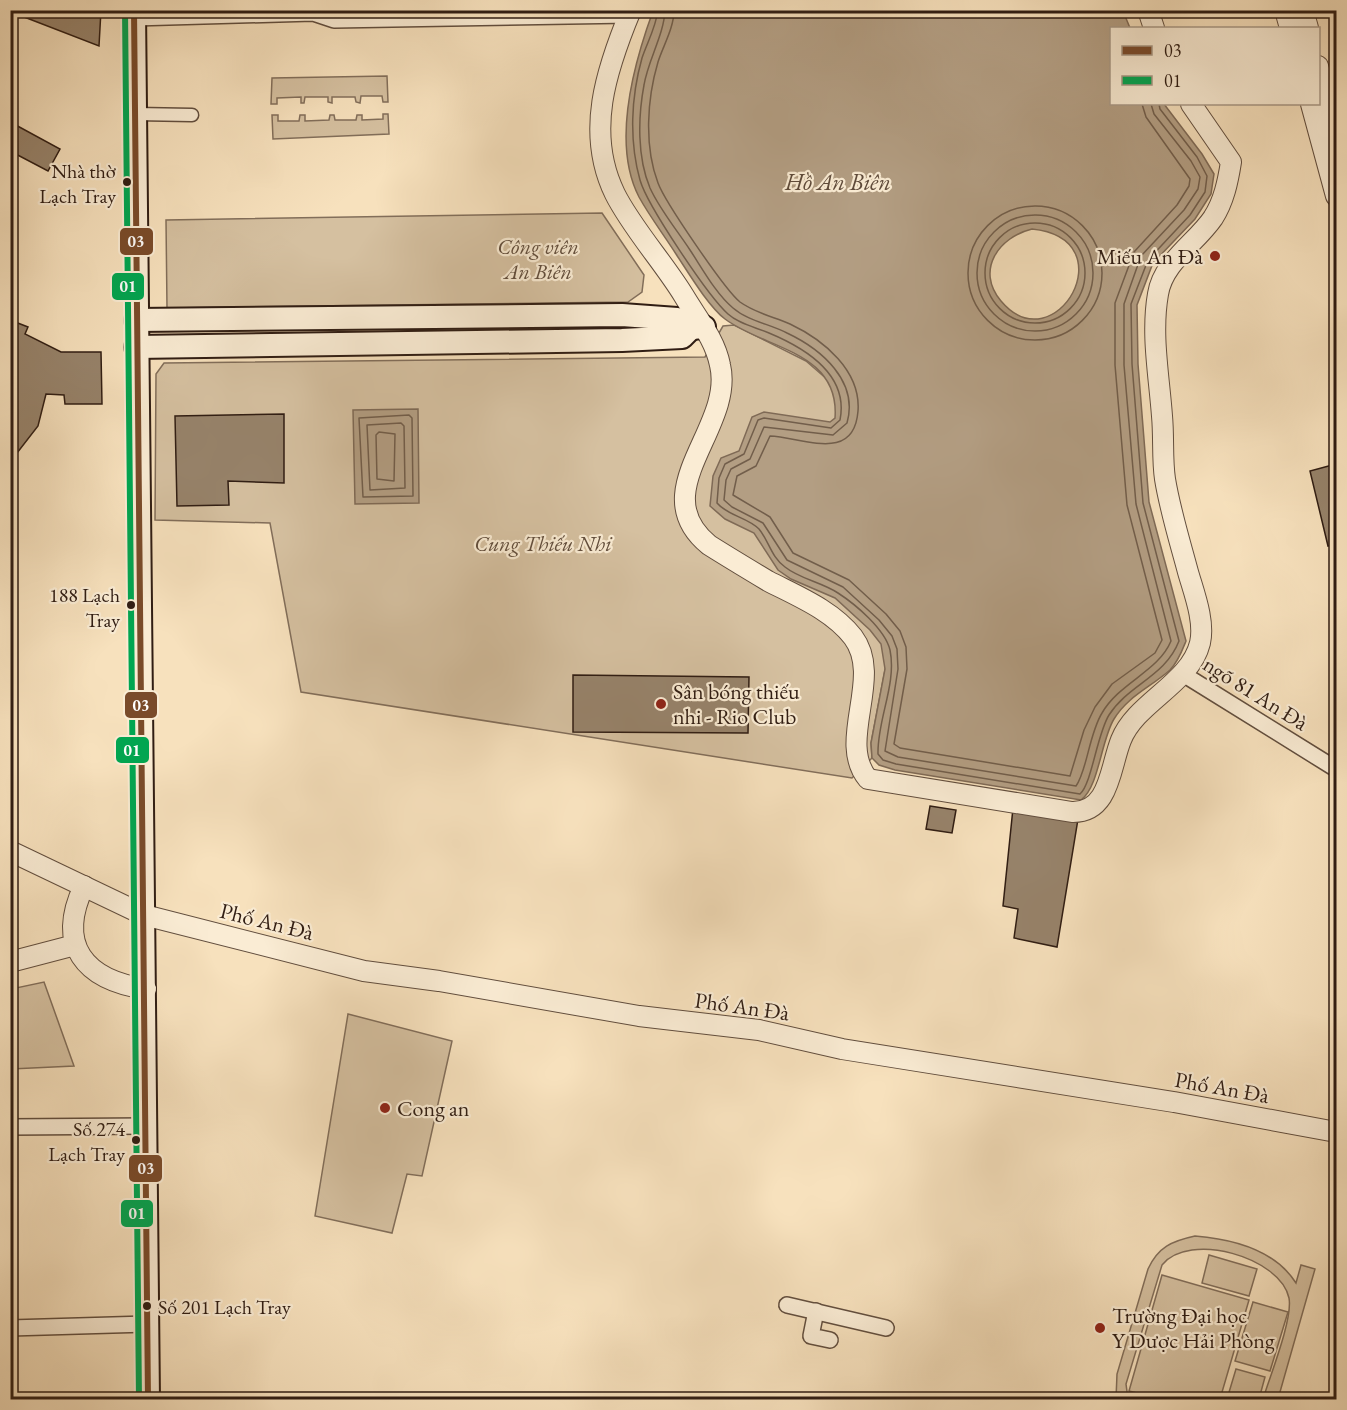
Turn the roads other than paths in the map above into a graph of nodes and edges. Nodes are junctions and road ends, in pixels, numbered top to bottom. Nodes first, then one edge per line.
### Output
1 (1148, 10) edge
2 (1285, 10) edge
3 (1303, 10) edge
4 (315, 12) edge
5 (630, 13) edge
6 (134, 14) edge
7 (428, 14) edge
8 (499, 14) edge
9 (1154, 27) edge
10 (1290, 27) edge
11 (1308, 27) edge
12 (1320, 73) edge
13 (1192, 105) edge
14 (1311, 105) edge
15 (136, 114) junction
16 (192, 115) dead end
17 (1336, 130) edge
18 (1336, 196) edge
19 (423, 317) junction
20 (136, 320) junction
21 (697, 327) junction
22 (423, 342) junction
23 (136, 347) junction
24 (1183, 674) junction
25 (1336, 770) edge
26 (10, 850) edge
27 (84, 886) junction
28 (144, 915) junction
29 (75, 945) junction
30 (10, 962) edge
31 (146, 989) junction
32 (146, 1126) junction
33 (10, 1127) edge
34 (1336, 1132) edge
35 (788, 1305) dead end
36 (816, 1311) junction
37 (147, 1324) junction
38 (10, 1328) edge
39 (886, 1328) dead end
40 (830, 1340) dead end
41 (148, 1400) edge

1 - 9 street
2 - 10 street
3 - 11 street
4 - 6 street
4 - 7 street
5 - 8 street
5 - 21 street
6 - 15 main road
7 - 8 street
12 - 17 street
13 - 24 street
14 - 18 street
15 - 16 street
15 - 20 main road
19 - 20 main road
19 - 21 main road
19 - 22 main road
20 - 23 main road
21 - 22 main road
21 - 24 street
22 - 23 main road
23 - 28 main road
24 - 25 street, ngõ 81 An Đà
26 - 27 street, Phố An Đà
27 - 28 street, Phố An Đà
27 - 29 street
28 - 31 main road
28 - 34 street, Phố An Đà
29 - 30 street
29 - 31 street
31 - 32 main road
32 - 33 street
32 - 37 main road
35 - 36 street
36 - 39 street
36 - 40 street
37 - 38 street
37 - 41 main road

